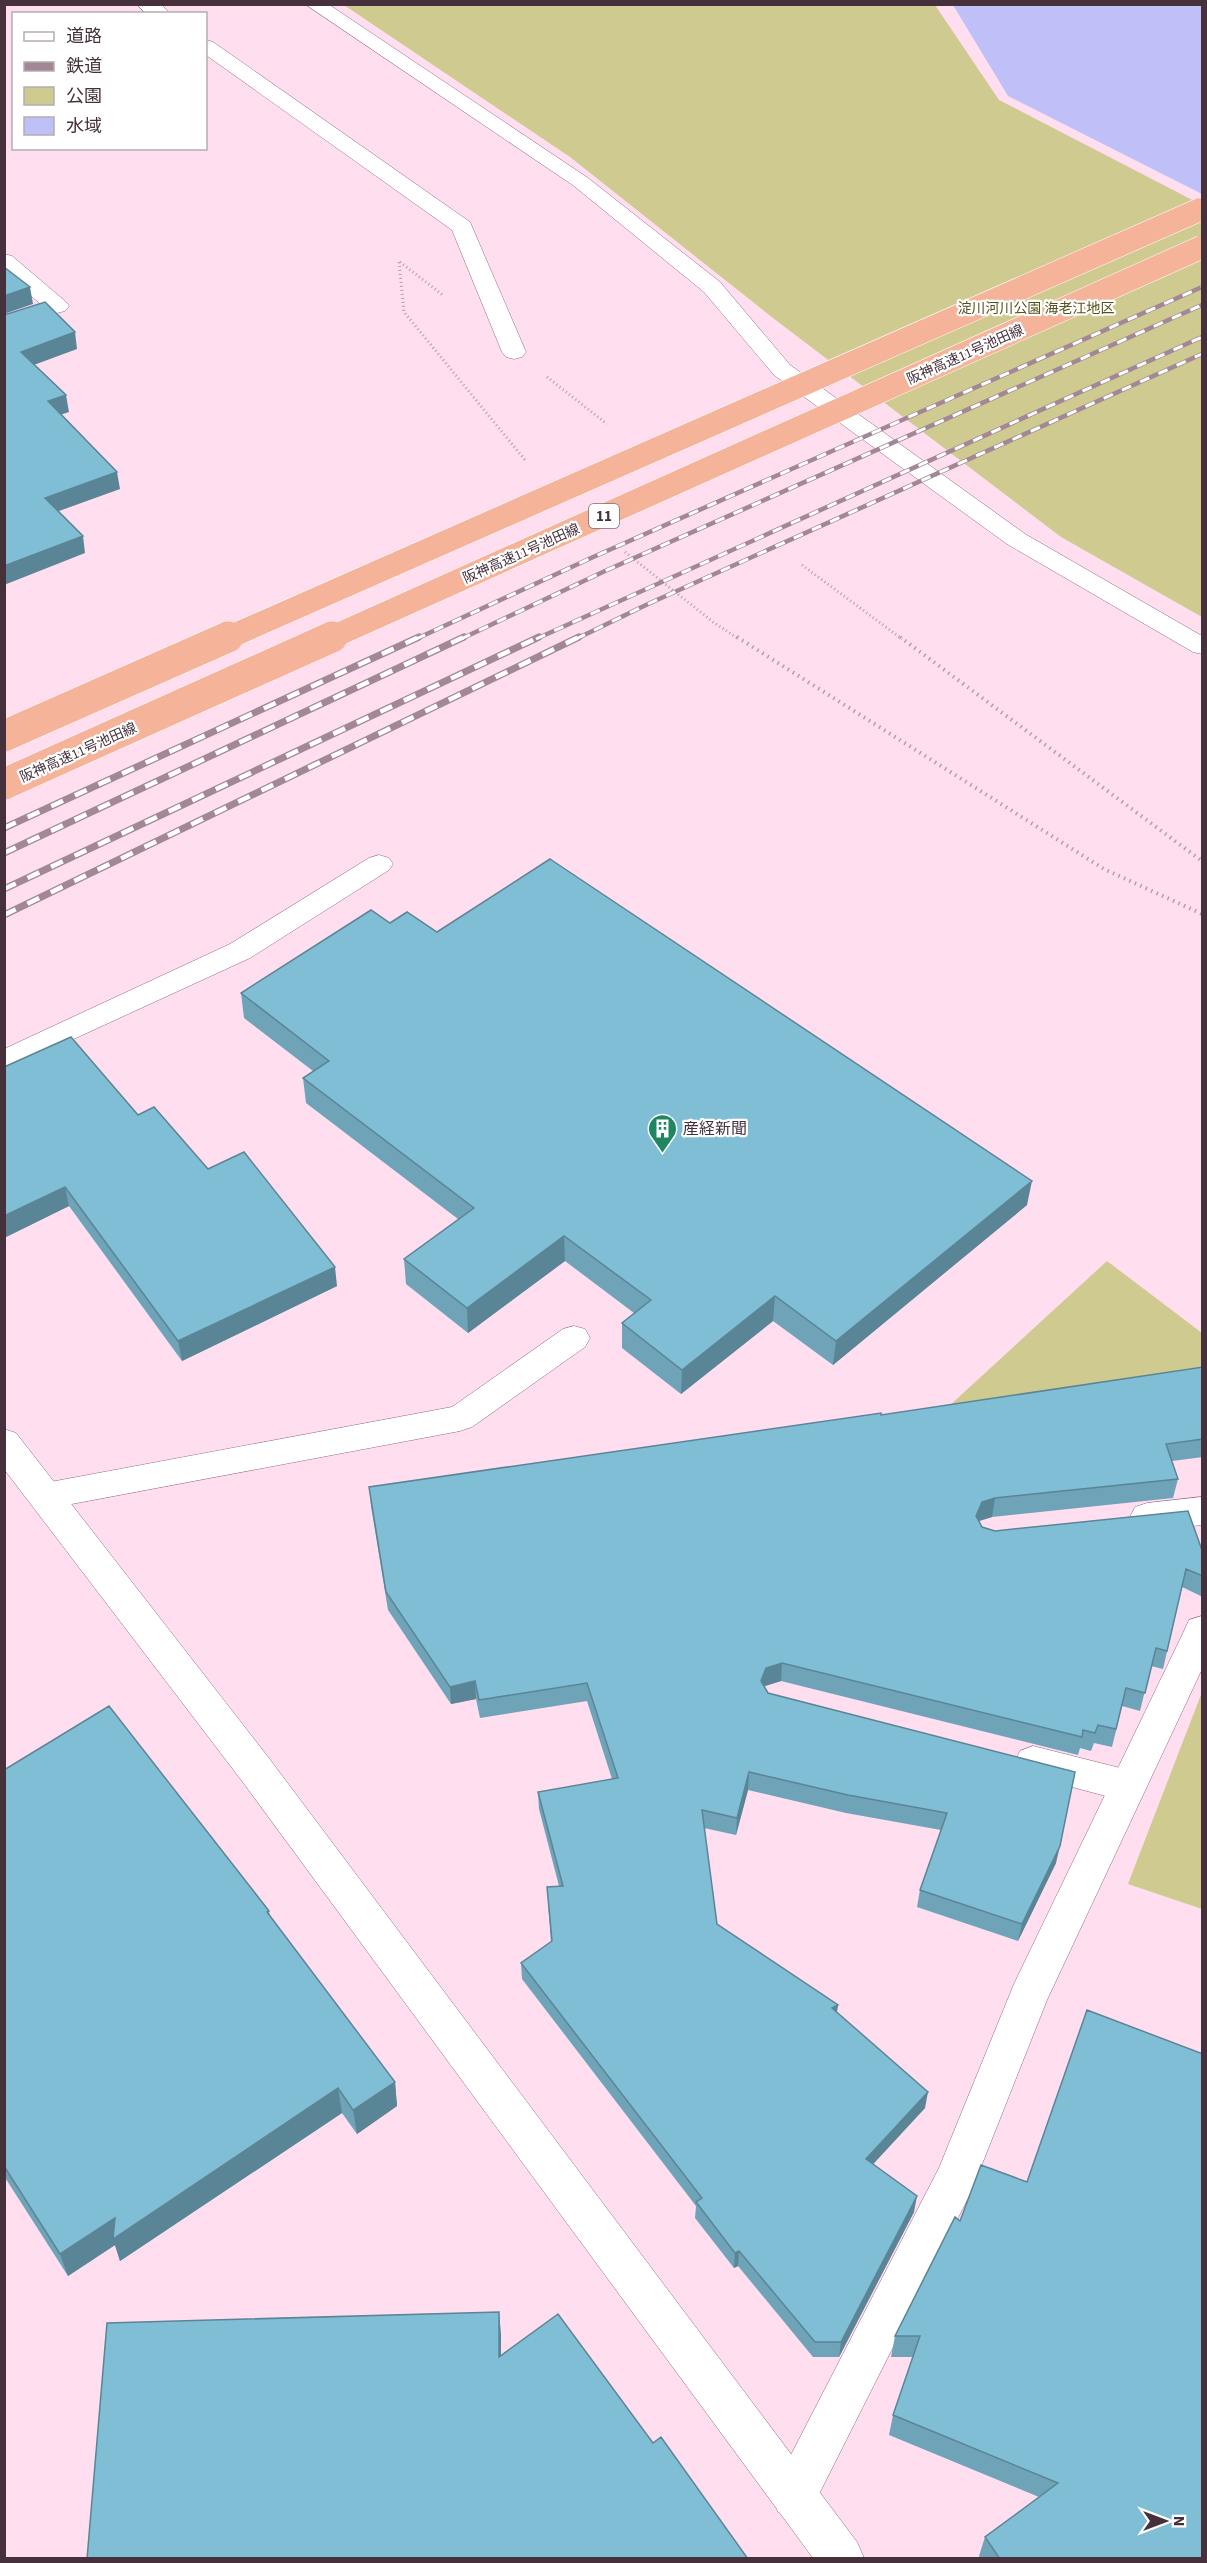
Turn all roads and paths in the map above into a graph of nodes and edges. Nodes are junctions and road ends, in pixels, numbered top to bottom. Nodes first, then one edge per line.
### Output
1 (314, 4) edge
2 (207, 47) edge
3 (1199, 210) dead end
4 (1203, 247) edge
5 (4, 261) edge
6 (399, 262) dead end
7 (36, 313) edge
8 (514, 352) dead end
9 (532, 469) dead end
10 (620, 548) dead end
11 (802, 565) dead end
12 (1203, 646) edge
13 (4, 736) edge
14 (4, 784) edge
15 (1203, 861) edge
16 (379, 864) dead end
17 (1203, 914) edge
18 (4, 1061) edge
19 (574, 1338) dead end
20 (4, 1443) edge
21 (45, 1496) junction
22 (1203, 1511) edge
23 (1121, 1520) edge
24 (1203, 1632) edge
25 (1000, 1754) edge
26 (1128, 1786) junction
27 (794, 2496) junction
28 (841, 2559) edge

1 - 12 lane
2 - 8 street
3 - 13 highway, 11, bridge
4 - 14 highway, 阪神高速11号池田線 / 11, bridge
5 - 7 street
6 - 9 path
10 - 17 path
11 - 15 path
16 - 18 lane
19 - 21 lane
20 - 21 street
21 - 27 street
22 - 23 lane
24 - 26 street
25 - 26 lane
26 - 27 street
27 - 28 street

